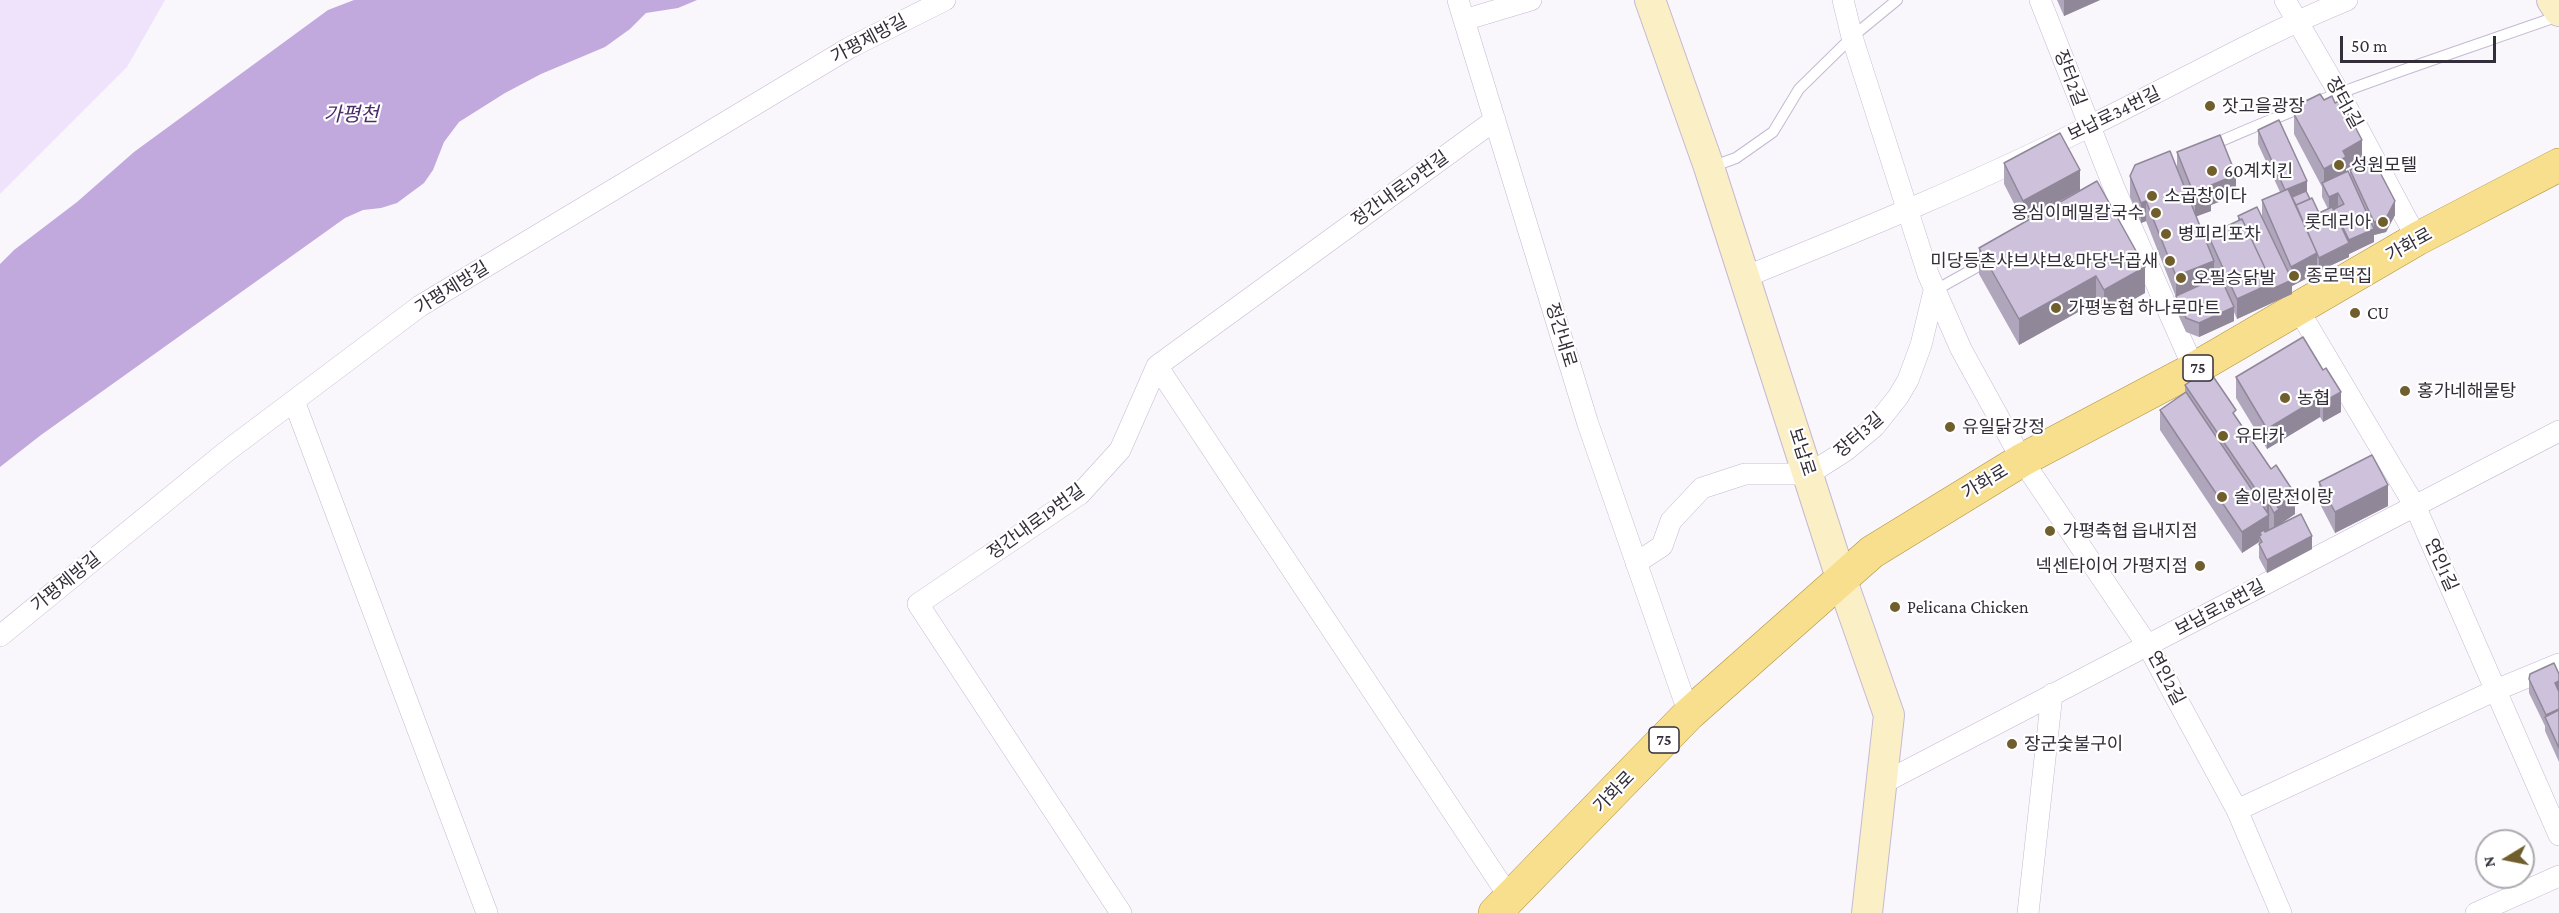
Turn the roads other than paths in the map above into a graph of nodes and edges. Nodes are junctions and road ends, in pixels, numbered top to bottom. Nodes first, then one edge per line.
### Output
1 (945, 0) edge
2 (1531, 0) edge
3 (1650, 0) edge
4 (1844, 0) edge
5 (1897, 0) edge
6 (2040, 0) edge
7 (2285, 0) edge
8 (2347, 0) edge
9 (2552, 0) edge
10 (1461, 10) edge
11 (2559, 11) edge
12 (2559, 16) edge
13 (2298, 20) junction
14 (1852, 37) junction
15 (2339, 93) junction
16 (1495, 120) junction
17 (2089, 127) junction
18 (2197, 152) edge
19 (2559, 165) edge
20 (1708, 167) junction
21 (1907, 211) junction
22 (2417, 239) junction
23 (2004, 252) edge
24 (1745, 277) junction
25 (1934, 291) junction
26 (2298, 309) junction
27 (1157, 366) junction
28 (2194, 369) junction
29 (294, 401) junction
30 (2559, 431) edge
31 (2022, 460) junction
32 (1809, 474) junction
33 (2416, 508) junction
34 (1636, 562) junction
35 (1842, 578) junction
36 (0, 636) edge
37 (2148, 646) junction
38 (2559, 664) edge
39 (2496, 690) junction
40 (2052, 694) junction
41 (1689, 714) junction
42 (1881, 784) junction
43 (2236, 810) junction
44 (2559, 835) edge
45 (2559, 876) edge
46 (1502, 905) edge
47 (487, 913) edge
48 (1121, 913) edge
49 (1867, 913) edge
50 (2028, 913) edge
51 (2281, 913) edge
52 (2476, 913) edge

1 - 29 street, 가평제방길
2 - 10 street, 정간내로
3 - 20 street, 보납로
4 - 14 street
5 - 14 lane
6 - 17 street, 장터2길
7 - 13 street, 장터1길
8 - 13 street, 보납로34번길
9 - 11 street
10 - 16 street, 정간내로
12 - 15 lane
13 - 15 street, 장터1길
13 - 17 street, 보납로34번길
14 - 20 lane
14 - 21 street
15 - 18 lane
15 - 22 street, 장터1길
16 - 27 street, 정간내로19번길
16 - 34 street, 정간내로
17 - 21 street, 보납로34번길
17 - 28 street, 장터2길
19 - 22 main road, 가화로 / 75
20 - 24 street, 보납로
21 - 24 street, 보납로34번길
21 - 25 street
22 - 26 main road, 가화로 / 75
23 - 25 lane
24 - 32 street, 보납로
25 - 31 street
25 - 32 street, 장터3길
26 - 28 main road, 가화로 / 75
26 - 33 street, 연인1길
27 - 46 street
27 - 48 street, 정간내로19번길
28 - 31 main road, 가화로 / 75
29 - 36 street, 가평제방길
29 - 47 street
30 - 33 street, 보납로18번길
31 - 35 main road, 가화로 / 75
31 - 37 street, 연인2길
32 - 34 street
32 - 35 street, 보납로
33 - 37 street, 보납로18번길
33 - 39 street, 연인1길
34 - 41 street, 정간내로
35 - 41 main road, 가화로 / 75
35 - 42 street, 보납로
37 - 40 street, 보납로18번길
37 - 43 street, 연인2길
38 - 39 street
39 - 43 street
39 - 44 street, 연인1길
40 - 42 street, 보납로18번길
40 - 50 street
41 - 46 main road, 가화로 / 75
42 - 49 street, 보납로
43 - 51 street, 연인2길
45 - 52 street

